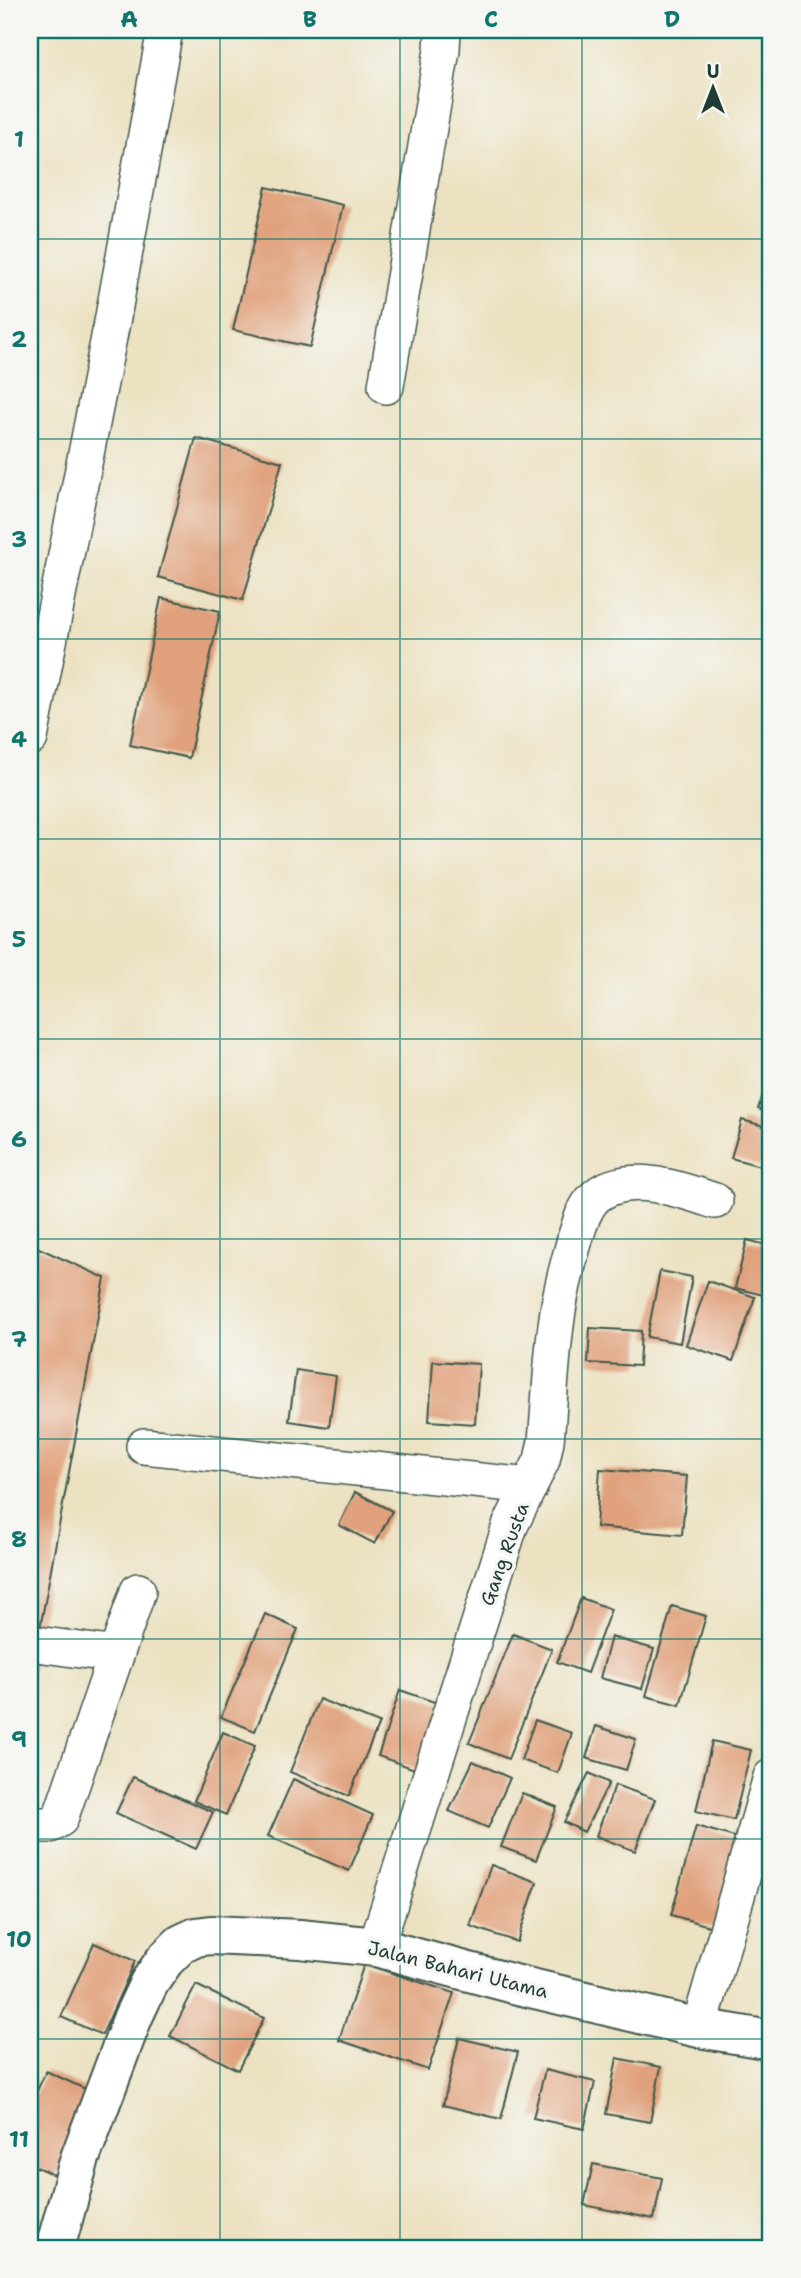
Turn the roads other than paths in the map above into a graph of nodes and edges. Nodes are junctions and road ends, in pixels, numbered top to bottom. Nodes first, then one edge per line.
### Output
1 (165, 30) edge
2 (443, 30) edge
3 (386, 386) dead end
4 (30, 738) edge
5 (715, 1201) dead end
6 (144, 1446) dead end
7 (530, 1486) junction
8 (138, 1591) dead end
9 (30, 1643) edge
10 (117, 1655) junction
11 (771, 1777) edge
12 (30, 1825) edge
13 (376, 1947) junction
14 (699, 2028) junction
15 (771, 2040) edge
16 (55, 2248) edge

1 - 4 street
2 - 3 street
5 - 7 street, Gang Rusta
6 - 7 street
7 - 13 street, Gang Rusta
8 - 10 street
9 - 10 street
10 - 12 street
11 - 14 street
13 - 14 street, Jalan Bahari Utama
13 - 16 street, Jalan Bahari Utama
14 - 15 street, Jalan Bahari Utama

